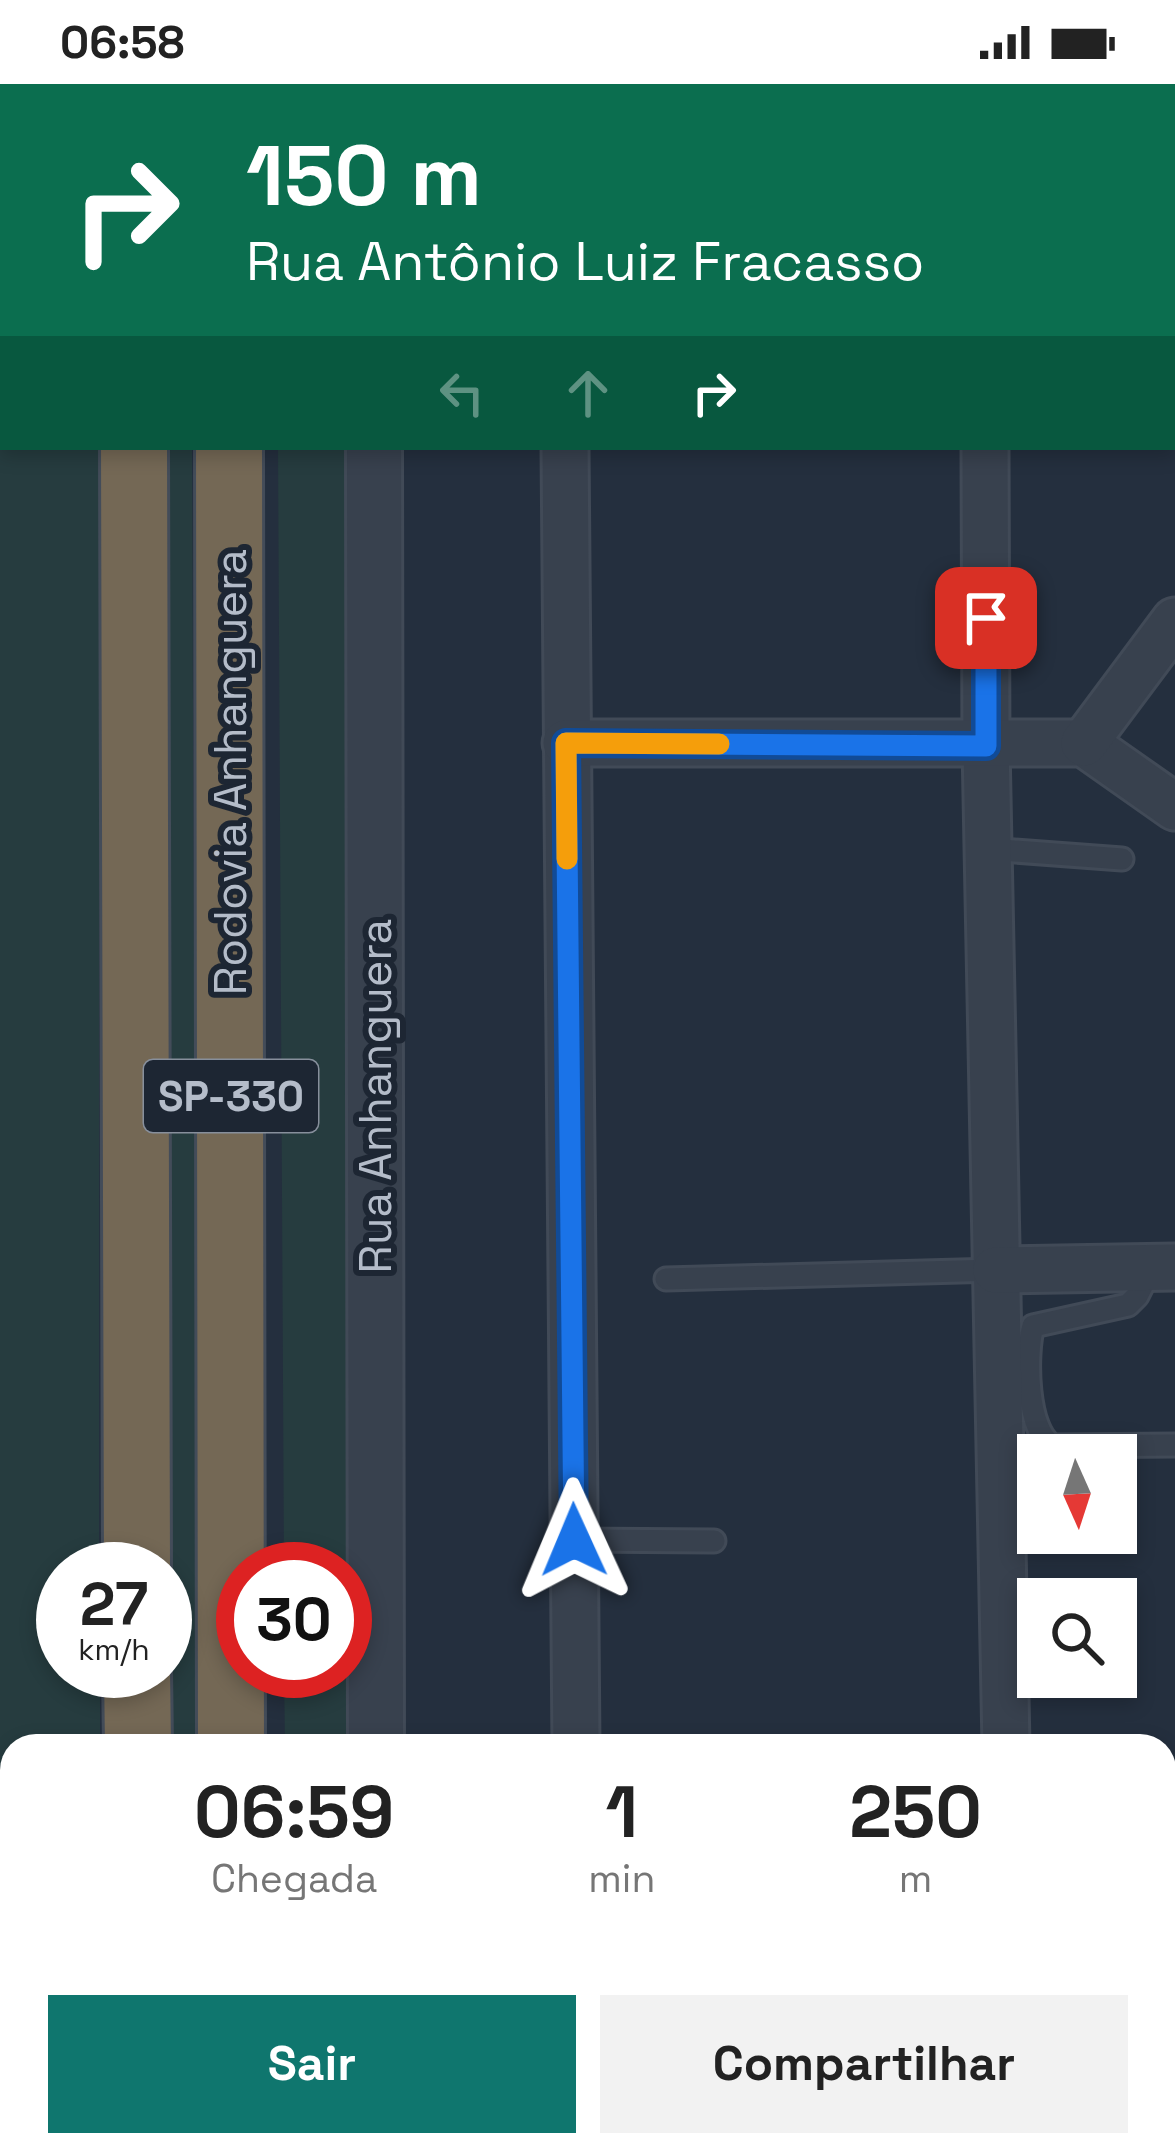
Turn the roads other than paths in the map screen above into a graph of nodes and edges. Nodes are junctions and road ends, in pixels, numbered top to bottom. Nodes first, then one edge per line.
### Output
1 (134, 450) edge
2 (229, 450) edge
3 (248, 450) edge
4 (374, 450) edge
5 (565, 450) edge
6 (986, 450) edge
7 (1175, 621) edge
8 (230, 651) junction
9 (566, 743) junction
10 (1084, 743) junction
11 (986, 746) junction
12 (1175, 807) edge
13 (988, 849) junction
14 (1122, 859) dead end
15 (1163, 1267) edge
16 (996, 1270) junction
17 (666, 1279) dead end
18 (1175, 1445) edge
19 (574, 1540) junction
20 (714, 1541) dead end
21 (137, 1542) edge
22 (137, 1698) edge
23 (138, 1734) edge
24 (232, 1734) edge
25 (376, 1734) edge
26 (576, 1734) edge
27 (1006, 1734) edge

1 - 21 highway, Rodovia Anhanguera / SP-330
2 - 8 highway, Rodovia Anhanguera / SP-330
3 - 8 highway
4 - 25 street, Rua Anhanguera
5 - 9 street
6 - 11 street
7 - 10 street
8 - 24 highway, Rodovia Anhanguera / SP-330
9 - 11 street
9 - 19 street
10 - 11 street
10 - 12 street
11 - 13 street
13 - 14 lane
13 - 16 street
15 - 16 street
15 - 18 lane
16 - 17 lane
16 - 27 street
19 - 20 lane
19 - 26 street
22 - 23 highway

